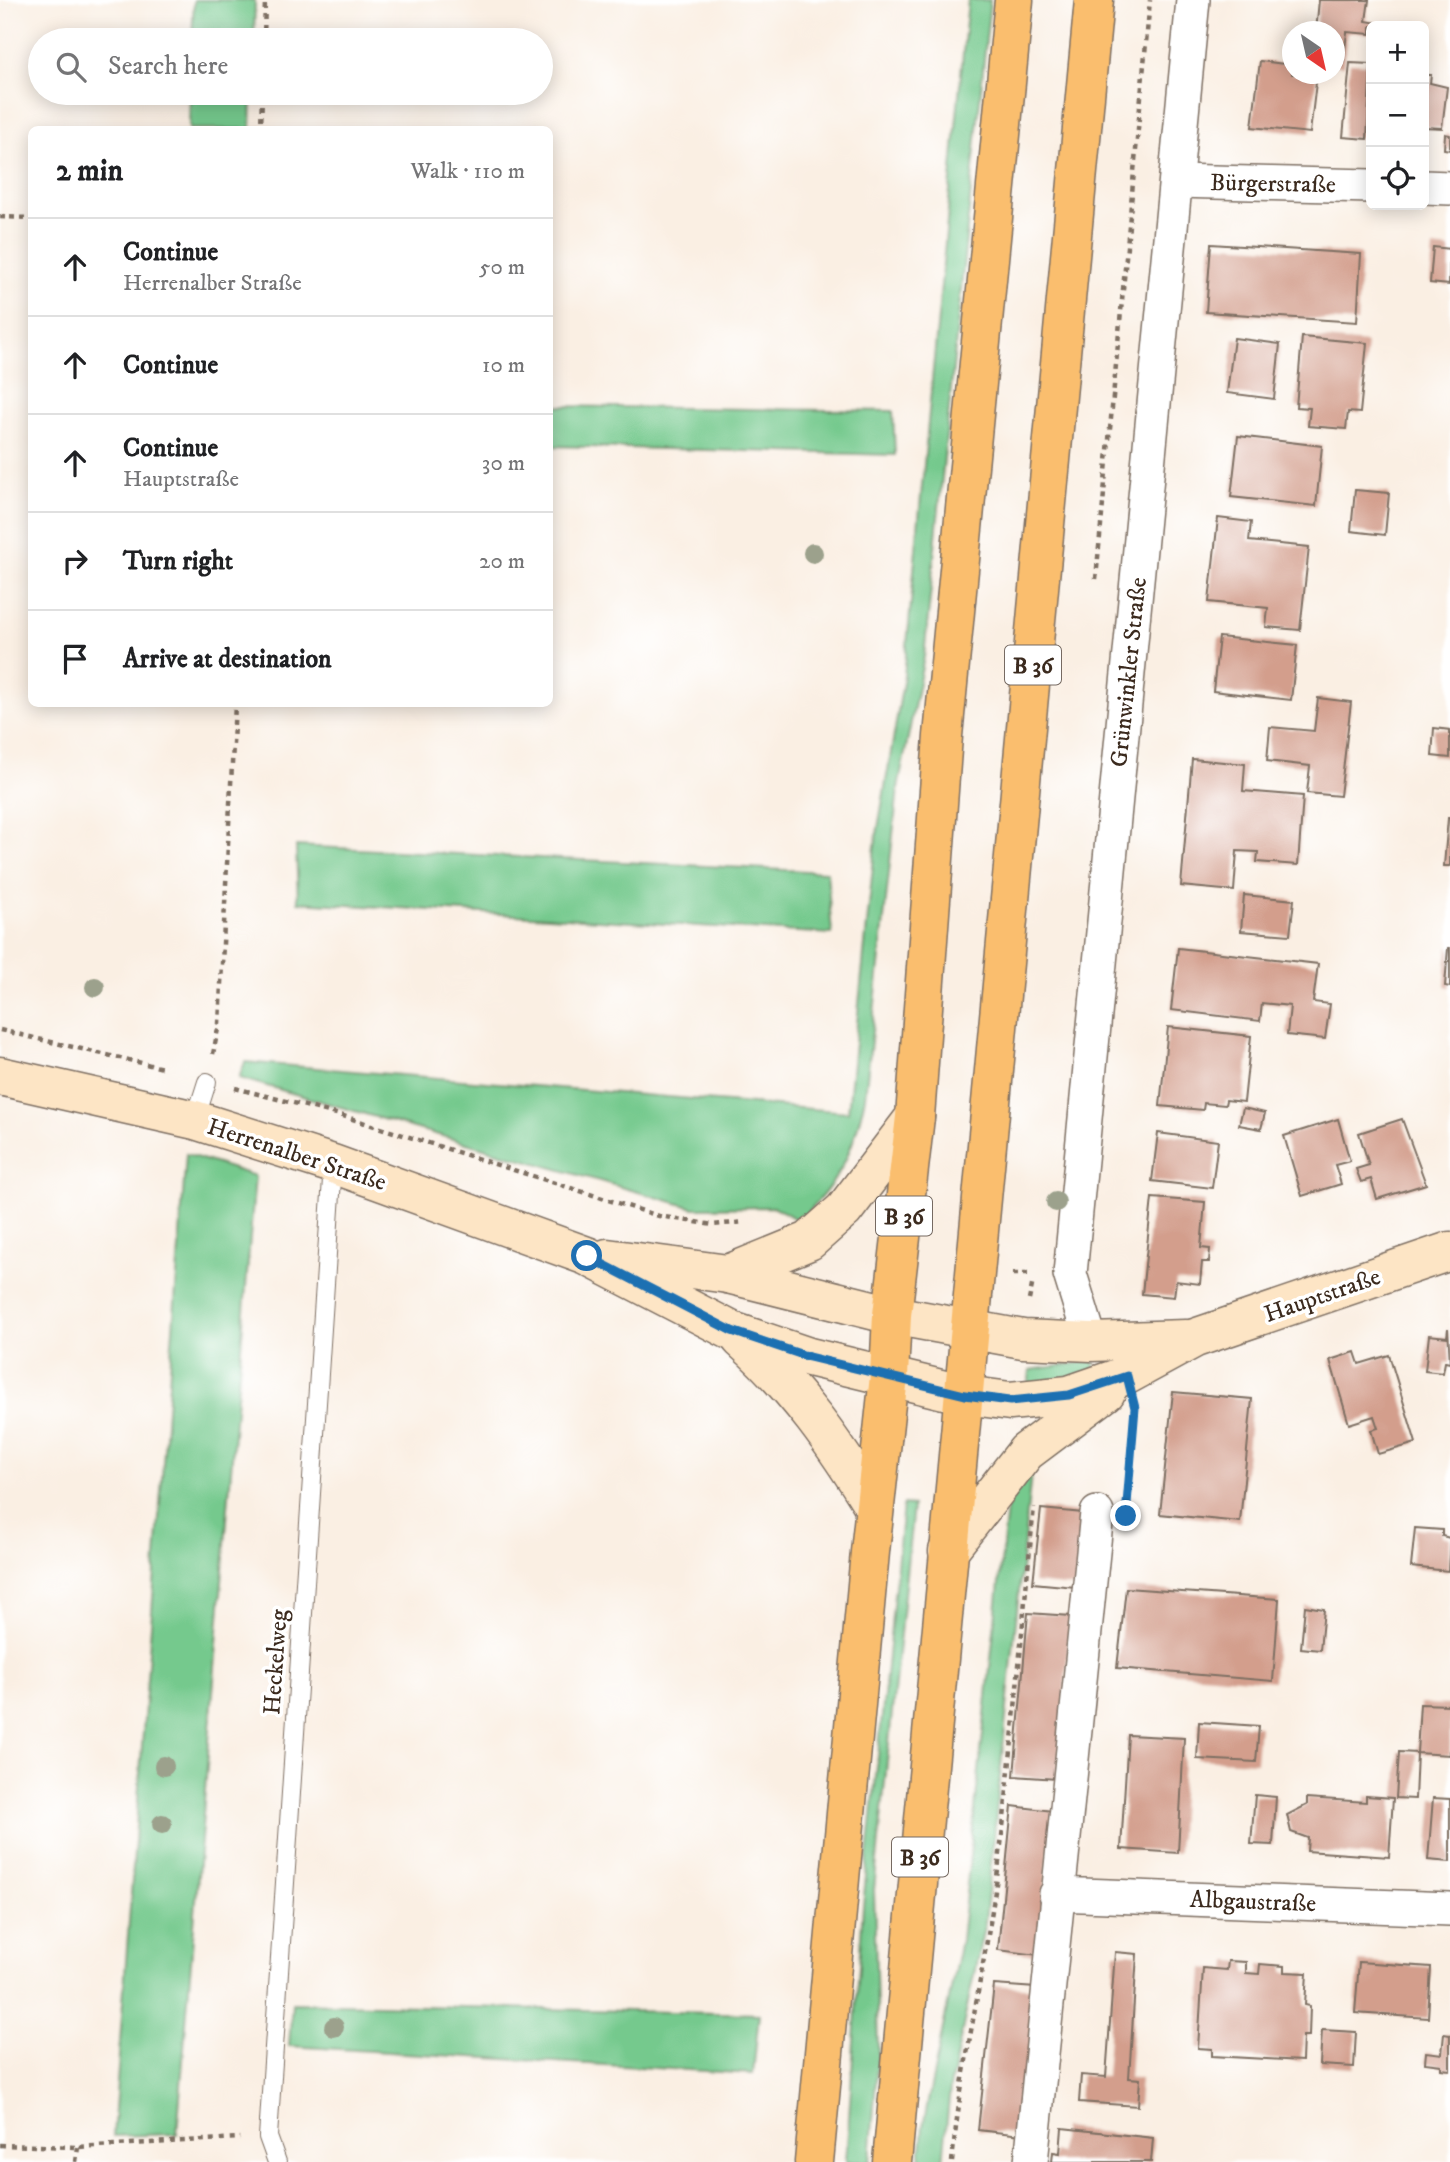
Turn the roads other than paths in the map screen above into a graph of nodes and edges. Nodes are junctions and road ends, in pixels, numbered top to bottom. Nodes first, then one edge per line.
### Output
1 (1014, 0) edge
2 (1094, 0) edge
3 (1193, 0) edge
4 (1176, 181) junction
5 (1366, 186) edge
6 (1429, 187) edge
7 (1450, 188) edge
8 (0, 1076) edge
9 (207, 1082) road end
10 (915, 1117) junction
11 (195, 1120) junction
12 (332, 1164) junction
13 (1450, 1251) edge
14 (587, 1256) junction
15 (728, 1274) junction
16 (892, 1315) junction
17 (732, 1331) junction
18 (971, 1331) junction
19 (1195, 1338) junction
20 (1091, 1342) junction
21 (890, 1376) junction
22 (1127, 1376) junction
23 (965, 1395) junction
24 (874, 1507) junction
25 (1097, 1513) road end
26 (948, 1551) junction
27 (1056, 1894) junction
28 (1450, 1909) edge
29 (277, 2162) edge
30 (814, 2162) edge
31 (892, 2162) edge
32 (1031, 2162) edge

1 - 10 main road, B 36
2 - 18 main road, B 36
3 - 4 street, Grünwinkler Straße
4 - 5 street, Bürgerstraße
4 - 20 street, Grünwinkler Straße
6 - 7 street
8 - 11 street, Herrenalber Straße
9 - 11 lane
10 - 15 street
10 - 16 main road, B 36
11 - 12 street, Herrenalber Straße
12 - 14 street, Herrenalber Straße
12 - 29 lane, Heckelweg
13 - 19 street, Hauptstraße
14 - 15 street, Herrenalber Straße
14 - 17 street, Herrenalber Straße
15 - 16 street, Herrenalber Straße
16 - 18 street, Herrenalber Straße
16 - 21 main road, B 36
17 - 21 street, Herrenalber Straße
17 - 24 street
18 - 20 street, Hauptstraße
18 - 23 main road, B 36
19 - 20 street, Hauptstraße
19 - 22 street, Hauptstraße
21 - 23 street, Herrenalber Straße
21 - 24 main road, B 36
22 - 23 street, Hauptstraße
22 - 26 street
23 - 26 main road, B 36
24 - 30 main road, B 36
25 - 27 street
26 - 31 main road, B 36
27 - 28 street, Albgaustraße
27 - 32 street

